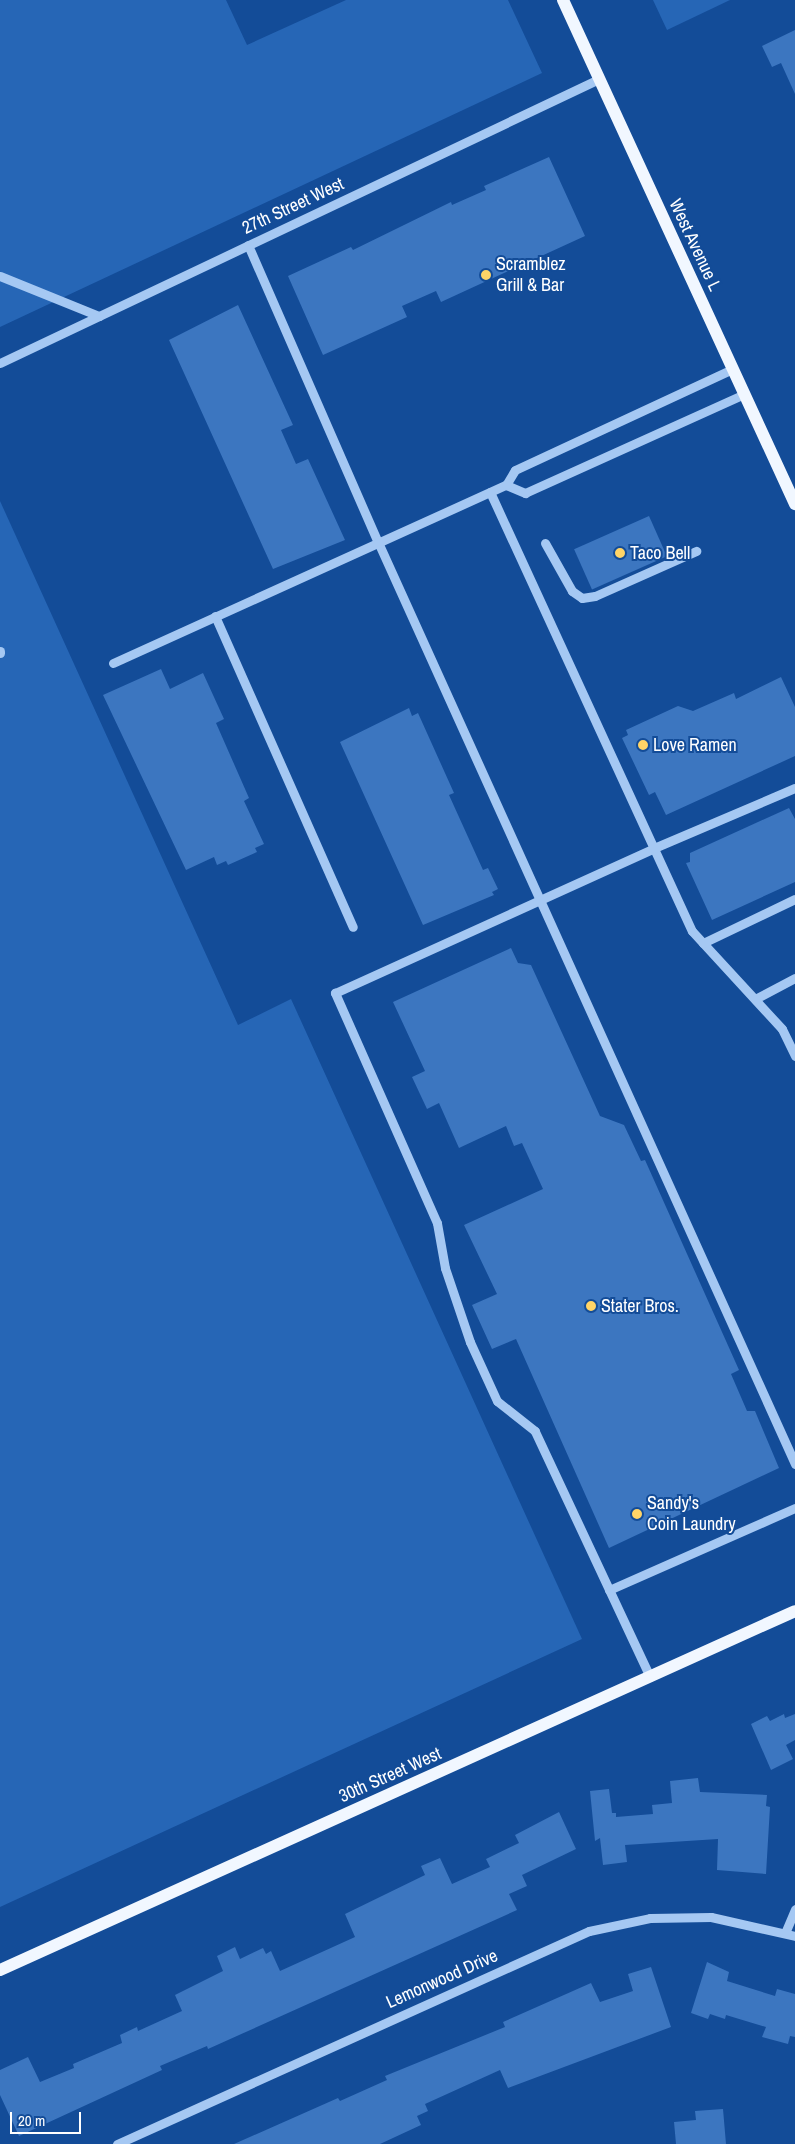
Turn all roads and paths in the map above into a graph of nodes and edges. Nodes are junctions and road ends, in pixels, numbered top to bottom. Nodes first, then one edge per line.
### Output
1 (564, 0) edge
2 (599, 79) junction
3 (248, 245) junction
4 (0, 276) edge
5 (99, 316) junction
6 (0, 363) edge
7 (733, 369) junction
8 (744, 394) junction
9 (506, 485) junction
10 (490, 492) junction
11 (795, 504) edge
12 (378, 542) junction
13 (545, 543) dead end
14 (696, 551) dead end
15 (215, 616) junction
16 (114, 663) dead end
17 (795, 788) edge
18 (654, 848) junction
19 (795, 899) edge
20 (540, 900) junction
21 (353, 927) dead end
22 (703, 943) junction
23 (795, 978) edge
24 (754, 999) junction
25 (795, 1056) edge
26 (795, 1464) edge
27 (795, 1508) edge
28 (609, 1590) junction
29 (795, 1612) edge
30 (650, 1677) junction
31 (795, 1910) edge
32 (785, 1932) junction
33 (795, 1936) edge
34 (0, 1970) edge
35 (117, 2144) edge

1 - 2 main road, West Avenue L
2 - 3 street, 27th Street West
2 - 7 main road, West Avenue L
3 - 5 street, 27th Street West
3 - 12 street
4 - 5 street
5 - 6 street, 27th Street West
7 - 8 main road, West Avenue L
7 - 9 street
8 - 9 street
8 - 11 main road, West Avenue L
9 - 10 street
10 - 12 street
10 - 18 street
12 - 15 street
12 - 20 street
13 - 14 street
15 - 16 street
15 - 21 street
17 - 18 street
18 - 20 street
18 - 22 street
19 - 22 street
20 - 26 street
20 - 28 street
22 - 24 street
23 - 24 street
24 - 25 street
27 - 28 street
28 - 30 street
29 - 30 main road, 30th Street West
30 - 34 main road, 30th Street West
31 - 32 street
32 - 33 street, Lemonwood Drive
32 - 35 street, Lemonwood Drive

